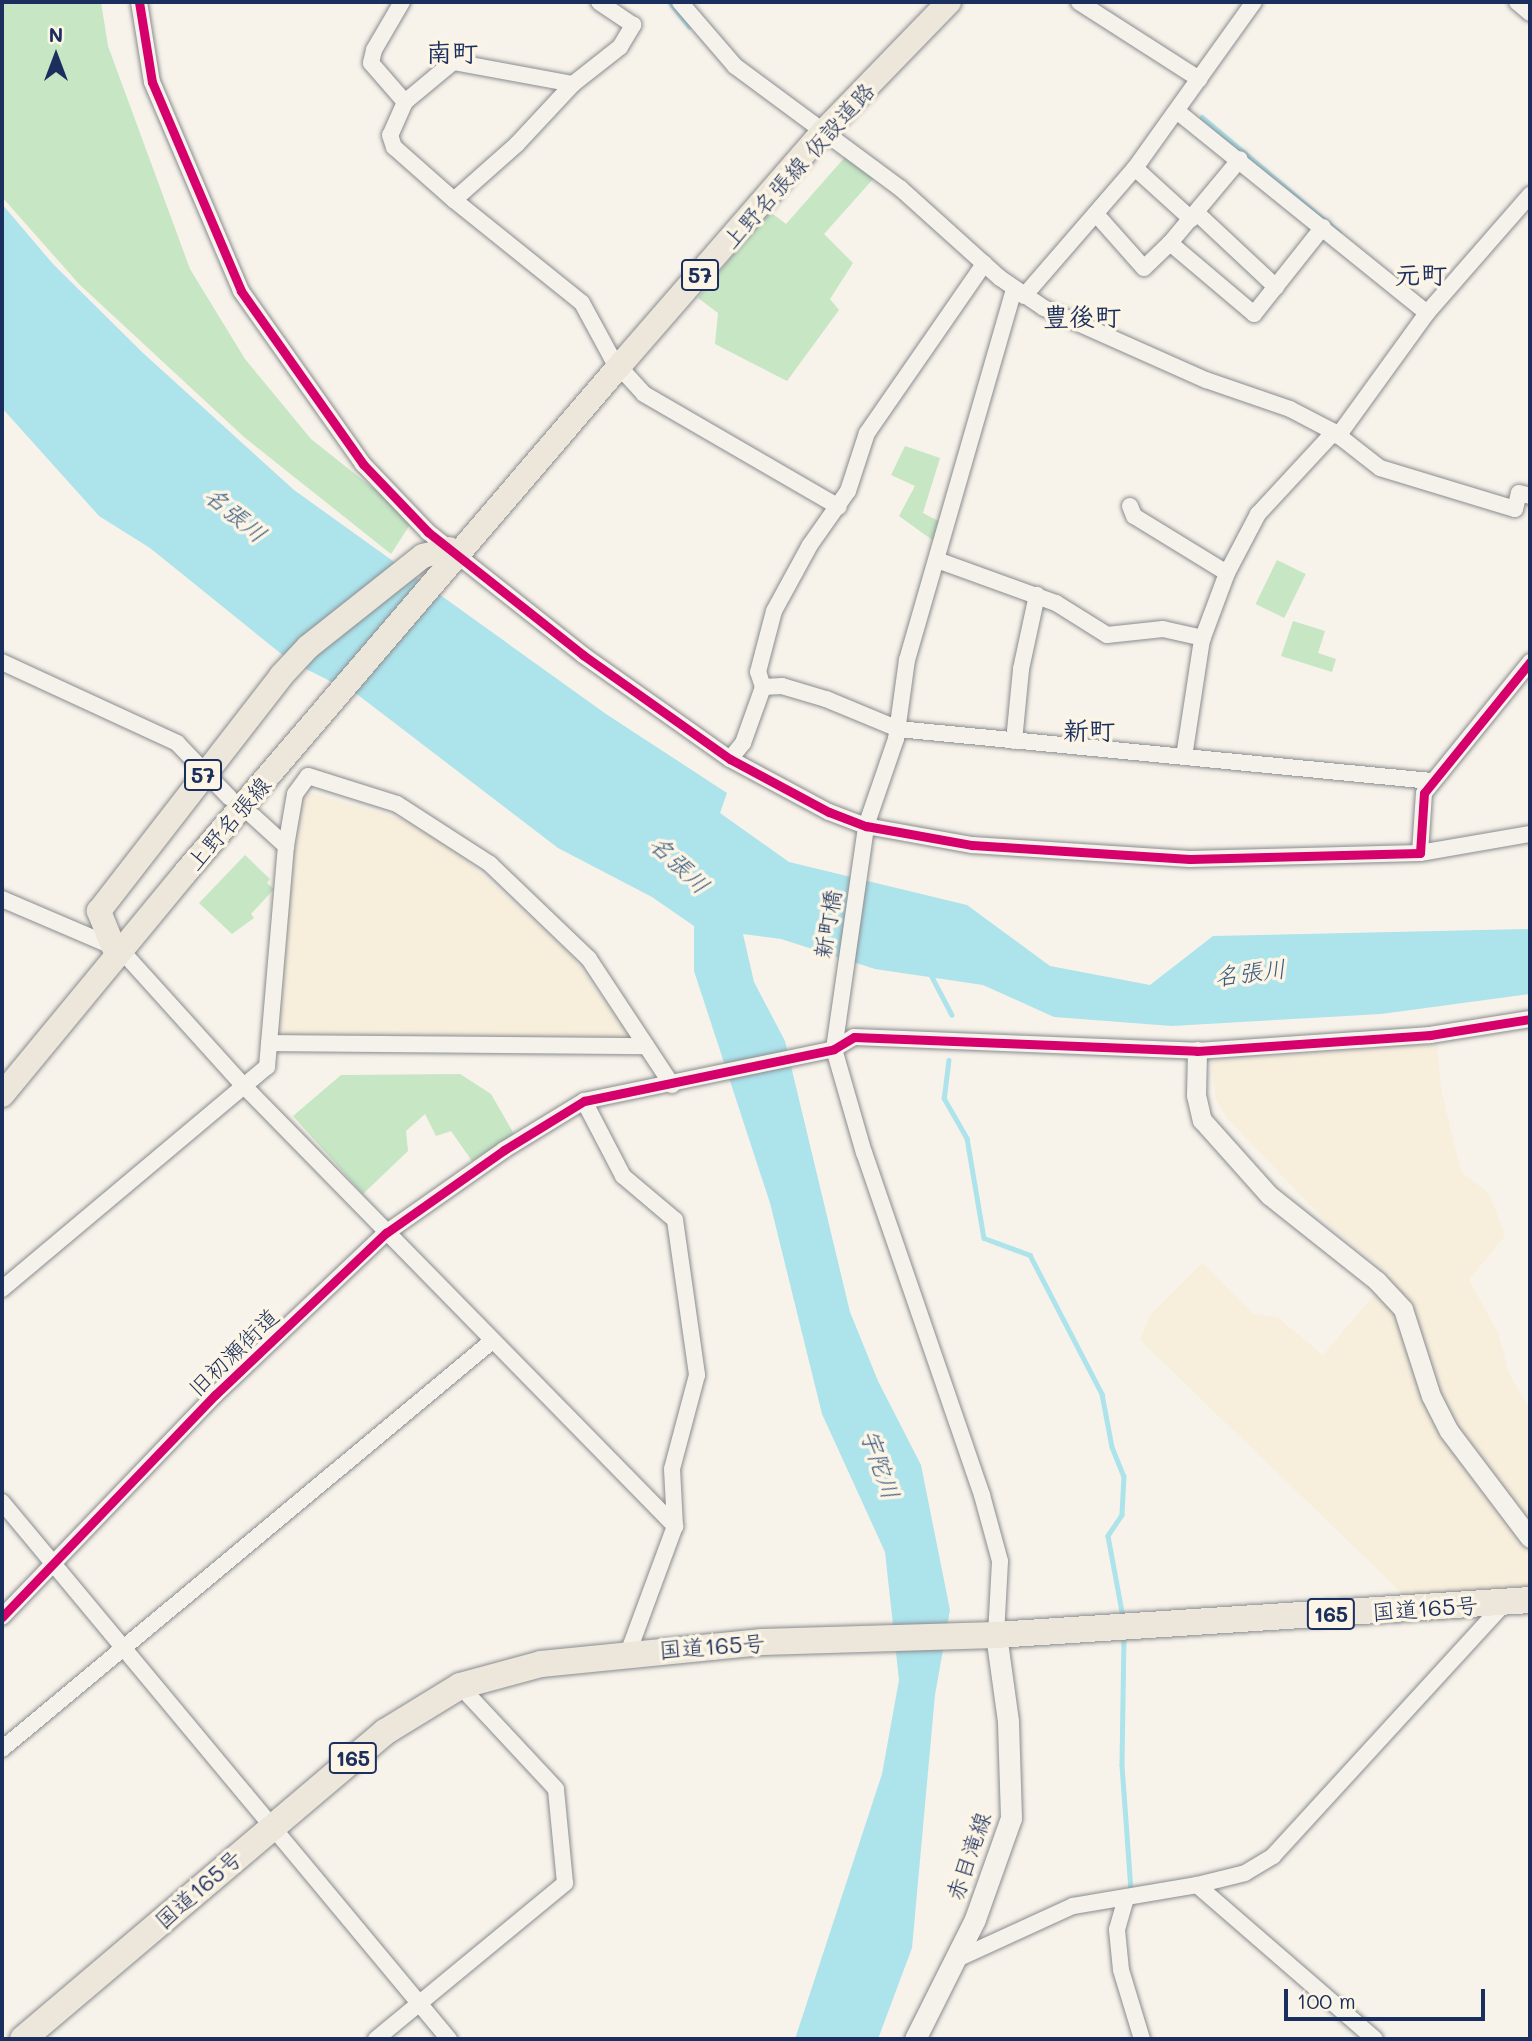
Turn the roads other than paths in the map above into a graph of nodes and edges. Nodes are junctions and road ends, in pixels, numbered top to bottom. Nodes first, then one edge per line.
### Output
1 (139, 2) edge
2 (402, 2) edge
3 (599, 2) edge
4 (680, 2) edge
5 (949, 2) edge
6 (1079, 2) edge
7 (1254, 2) edge
8 (1517, 2) edge
9 (1530, 13) edge
10 (1199, 79) junction
11 (573, 84) junction
12 (405, 102) junction
13 (1178, 112) junction
14 (823, 132) junction
15 (1240, 159) junction
16 (1135, 169) junction
17 (1530, 195) edge
18 (454, 201) junction
19 (1096, 215) junction
20 (1194, 217) junction
21 (1323, 227) junction
22 (1170, 243) junction
23 (984, 264) junction
24 (1276, 287) junction
25 (1019, 293) junction
26 (1427, 313) junction
27 (621, 364) junction
28 (1336, 434) junction
29 (1530, 496) edge
30 (1130, 506) dead end
31 (839, 507) junction
32 (454, 554) junction
33 (937, 560) junction
34 (1227, 573) junction
35 (1037, 594) junction
36 (1203, 638) junction
37 (2, 662) edge
38 (1530, 662) edge
39 (763, 687) junction
40 (898, 729) junction
41 (1014, 741) junction
42 (1184, 757) junction
43 (730, 759) junction
44 (207, 770) junction
45 (1431, 781) junction
46 (230, 797) dead end
47 (254, 816) dead end
48 (865, 831) junction
49 (1530, 834) edge
50 (286, 846) junction
51 (1419, 853) junction
52 (2, 899) edge
53 (117, 948) junction
54 (1530, 1019) edge
55 (269, 1044) junction
56 (646, 1046) junction
57 (827, 1050) junction
58 (1197, 1051) junction
59 (675, 1084) junction
60 (245, 1087) junction
61 (2, 1095) edge
62 (584, 1101) junction
63 (386, 1233) junction
64 (2, 1289) edge
65 (491, 1342) junction
66 (2, 1502) edge
67 (675, 1525) junction
68 (1530, 1538) edge
69 (51, 1563) junction
70 (1518, 1601) edge
71 (2, 1617) edge
72 (987, 1635) junction
73 (123, 1650) junction
74 (628, 1653) junction
75 (460, 1686) junction
76 (2, 1749) edge
77 (270, 1827) junction
78 (1196, 1885) junction
79 (1126, 1898) junction
80 (957, 1959) junction
81 (418, 2004) junction
82 (23, 2039) edge
83 (376, 2039) edge
84 (449, 2039) edge
85 (915, 2039) edge
86 (1142, 2039) edge
87 (1375, 2039) edge

1 - 32 street
2 - 12 street
3 - 11 street
4 - 14 street
5 - 14 main road, 上野名張線 仮設道路 / 57
6 - 10 street
7 - 10 street
8 - 9 street
10 - 13 street
11 - 12 street
11 - 18 street
12 - 18 street
13 - 15 street
13 - 16 street
14 - 23 street
14 - 27 main road, 上野名張線 仮設道路 / 57
15 - 20 street
15 - 21 street
16 - 19 street
16 - 20 street
17 - 26 street
18 - 27 street
19 - 22 street
19 - 25 street
20 - 22 street
20 - 24 street
21 - 24 street
21 - 26 street
22 - 24 street
23 - 25 street
23 - 31 street
25 - 28 street
25 - 33 street, 新町橋
26 - 28 street
27 - 31 street
27 - 32 main road, 上野名張線 仮設道路 / 57
28 - 29 street
28 - 34 street
30 - 34 street
31 - 39 street
32 - 43 street
32 - 44 main road, 上野名張線 仮設道路 / 57
32 - 53 main road, 上野名張線 / 57
33 - 35 street
33 - 40 street, 新町橋
34 - 36 street
35 - 36 street
35 - 41 street
36 - 42 street
37 - 44 street
38 - 45 street
39 - 40 street
39 - 43 street
40 - 41 street
40 - 48 street, 新町橋
41 - 42 street
42 - 45 street
43 - 48 street
44 - 46 street
44 - 53 main road, 上野名張線 仮設道路 / 57
45 - 51 street
47 - 50 street
48 - 51 street
48 - 57 street, 新町橋
49 - 51 street
50 - 55 street
50 - 56 street
52 - 53 street
53 - 60 street
53 - 61 main road, 上野名張線 / 57
54 - 58 street, 旧初瀬街道
55 - 56 street
55 - 60 street
56 - 59 street
57 - 58 street, 旧初瀬街道
57 - 59 street, 旧初瀬街道
57 - 72 street, 新町橋
58 - 68 street
59 - 62 street, 旧初瀬街道
60 - 63 street
60 - 64 street
62 - 63 street, 旧初瀬街道
62 - 67 street
63 - 65 street
63 - 69 street, 旧初瀬街道
65 - 67 street
65 - 73 street
66 - 69 street
67 - 74 street
69 - 71 street, 旧初瀬街道
69 - 73 street
70 - 72 highway, 国道165号 / 165
70 - 78 street
72 - 74 highway, 国道165号 / 165
72 - 80 main road, 赤目滝線
73 - 76 street
73 - 77 street
74 - 75 highway, 国道165号 / 165
75 - 77 highway, 国道165号 / 165
75 - 81 street
77 - 81 street
77 - 82 highway, 国道165号 / 165
78 - 79 street
78 - 87 street
79 - 80 street
79 - 86 street
80 - 85 main road, 赤目滝線
81 - 83 street
81 - 84 street

